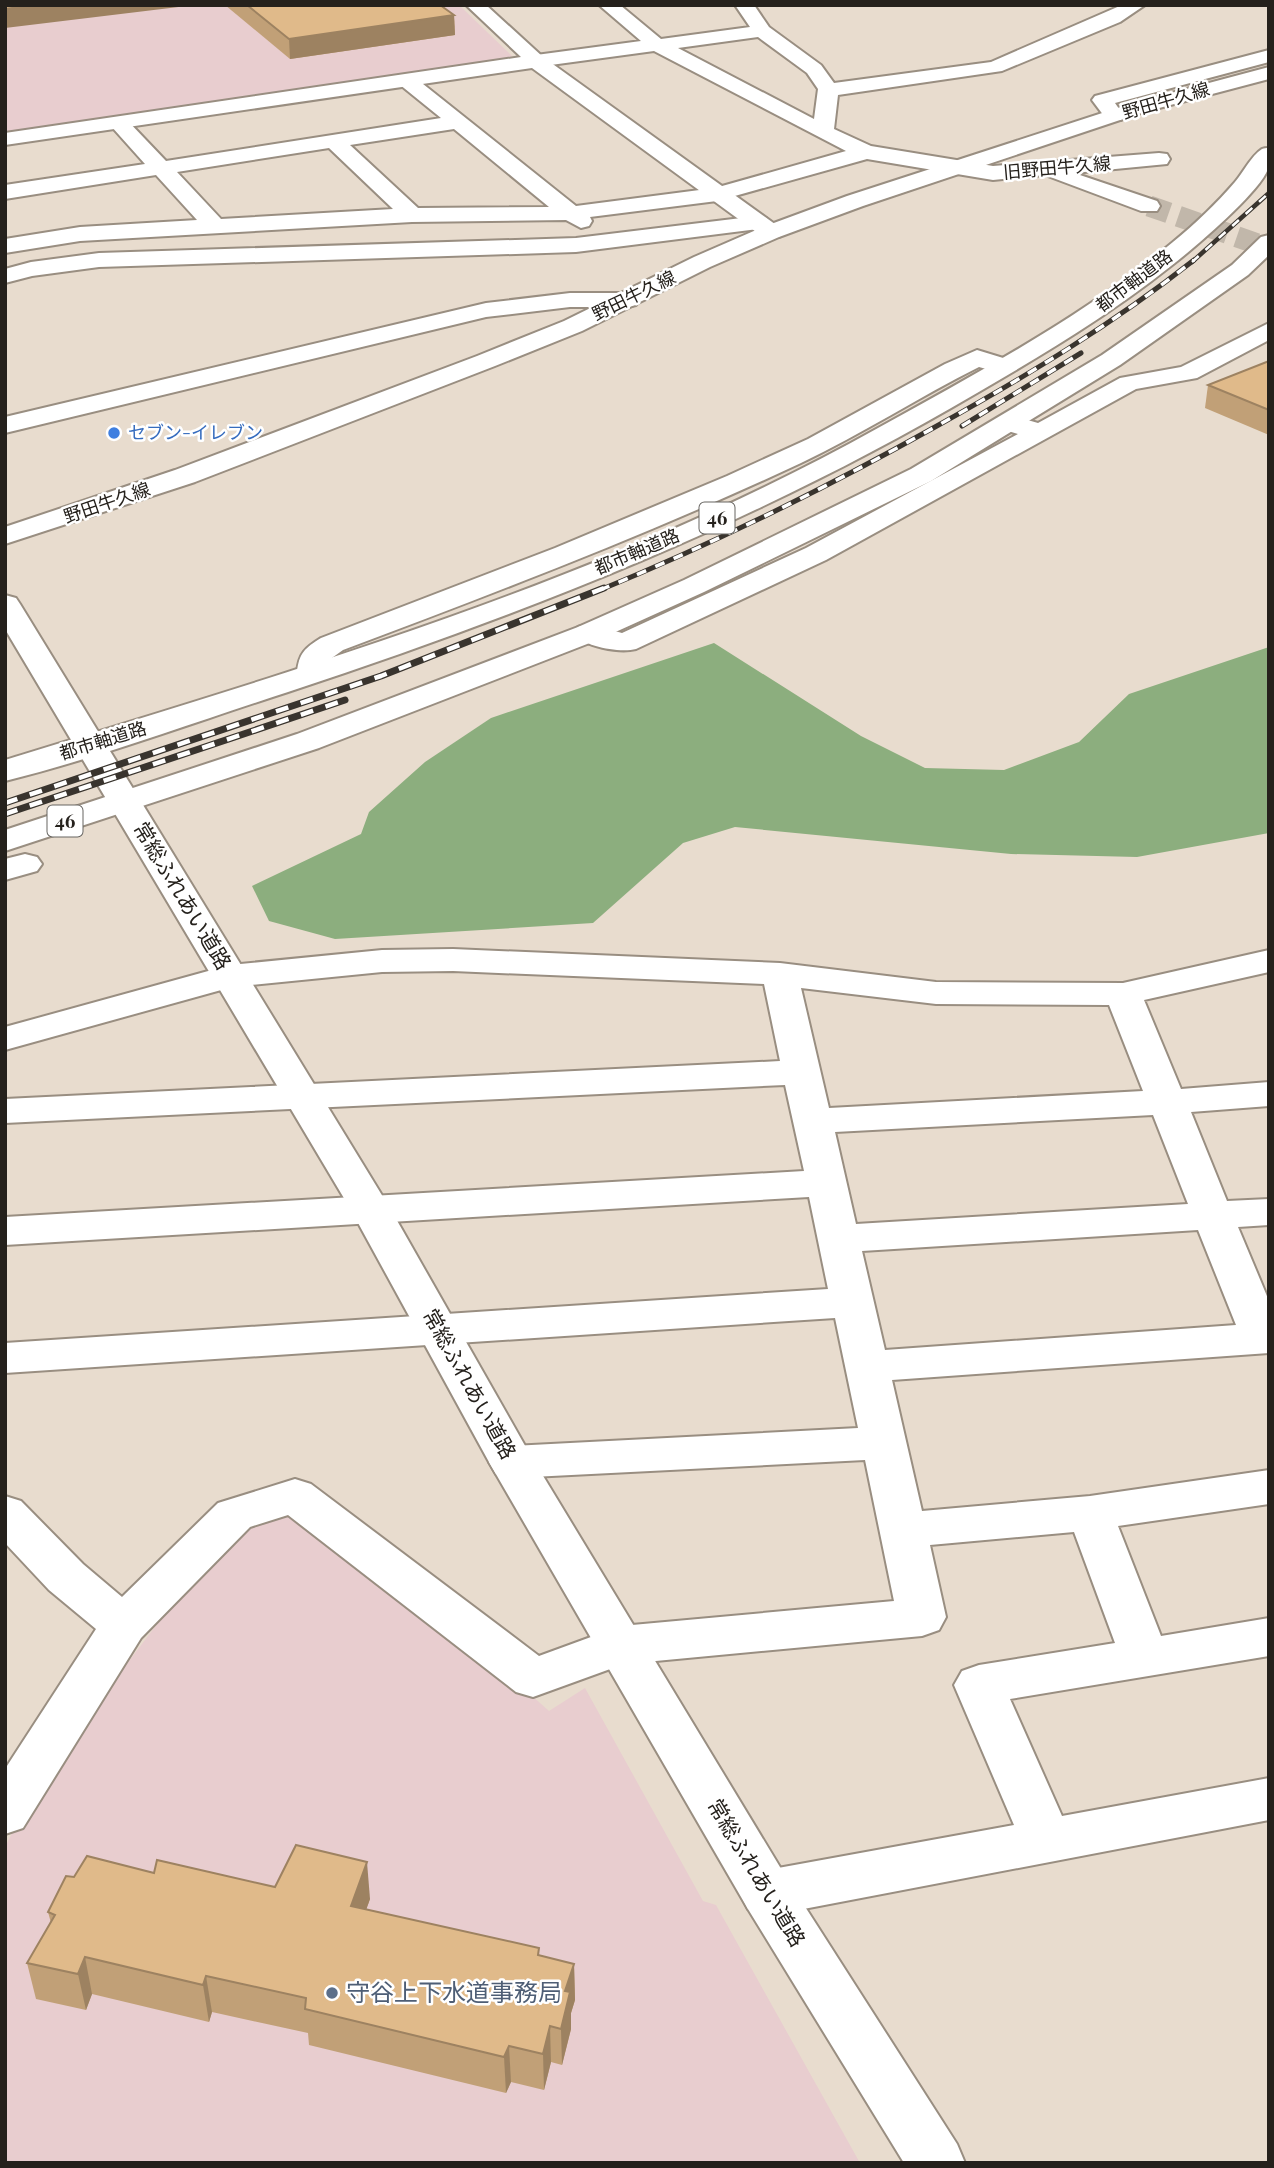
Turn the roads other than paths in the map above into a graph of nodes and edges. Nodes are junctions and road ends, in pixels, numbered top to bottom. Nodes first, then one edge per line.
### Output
1 (475, 5) edge
2 (608, 5) edge
3 (744, 5) edge
4 (1136, 5) edge
5 (762, 31) junction
6 (657, 45) junction
7 (1269, 56) edge
8 (536, 61) junction
9 (1269, 73) edge
10 (406, 80) junction
11 (1269, 88) edge
12 (828, 90) junction
13 (1195, 92) junction
14 (1114, 116) junction
15 (118, 122) junction
16 (458, 122) junction
17 (823, 132) junction
18 (5, 139) edge
19 (334, 142) junction
20 (866, 152) junction
21 (1269, 154) edge
22 (1159, 159) dead end
23 (1039, 168) junction
24 (162, 169) junction
25 (954, 169) junction
26 (5, 192) edge
27 (717, 194) junction
28 (1149, 206) tunnel mouth
29 (572, 213) junction
30 (412, 215) junction
31 (215, 226) junction
32 (765, 228) junction
33 (607, 242) junction
34 (1269, 242) edge
35 (5, 246) edge
36 (5, 276) edge
37 (626, 300) junction
38 (1269, 330) edge
39 (1008, 422) junction
40 (5, 425) edge
41 (1040, 433) junction
42 (5, 536) edge
43 (5, 604) edge
44 (589, 632) junction
45 (90, 745) junction
46 (5, 771) edge
47 (126, 802) junction
48 (12, 858) edge
49 (1269, 961) edge
50 (780, 974) junction
51 (230, 976) junction
52 (1123, 994) junction
53 (5, 1039) edge
54 (802, 1072) junction
55 (1269, 1094) edge
56 (304, 1096) junction
57 (1169, 1102) junction
58 (5, 1111) edge
59 (813, 1121) junction
60 (826, 1183) junction
61 (371, 1210) junction
62 (1269, 1212) edge
63 (1214, 1216) junction
64 (5, 1231) edge
65 (839, 1239) junction
66 (853, 1302) junction
67 (440, 1330) junction
68 (1266, 1339) edge
69 (5, 1358) edge
70 (867, 1367) junction
71 (884, 1443) junction
72 (512, 1462) junction
73 (1269, 1487) edge
74 (5, 1513) edge
75 (1090, 1513) junction
76 (903, 1530) junction
77 (124, 1625) junction
78 (1269, 1637) edge
79 (621, 1646) junction
80 (1145, 1658) junction
81 (1269, 1799) edge
82 (5, 1813) edge
83 (1047, 1841) junction
84 (766, 1892) junction
85 (936, 2163) edge

1 - 8 street
2 - 6 street
3 - 5 street
4 - 12 street
5 - 6 street
5 - 12 street
6 - 8 street
6 - 17 street
7 - 14 street
8 - 10 street
8 - 27 street
9 - 13 street, 野田牛久線
10 - 15 street
10 - 16 street
11 - 13 street
12 - 17 street
13 - 14 street, 野田牛久線
14 - 25 street, 野田牛久線
15 - 18 street
15 - 24 street
16 - 19 street
16 - 29 street
17 - 20 street
19 - 24 street
19 - 30 street
20 - 25 street, 旧野田牛久線
20 - 27 street
21 - 45 street, 都市軸道路
22 - 23 street, 旧野田牛久線
23 - 25 street, 旧野田牛久線
23 - 28 street
24 - 26 street
24 - 31 street
25 - 32 street, 野田牛久線
27 - 29 street
27 - 32 street
29 - 30 street
29 - 33 street
30 - 31 street
31 - 35 street
32 - 33 street
32 - 37 street, 野田牛久線
33 - 36 street
34 - 39 street, 46
37 - 40 street
37 - 42 street, 野田牛久線
38 - 41 street
39 - 41 street
39 - 44 street, 46
41 - 44 street
43 - 45 street, 常総ふれあい道路
44 - 47 street, 46
45 - 46 street, 都市軸道路
45 - 47 street, 常総ふれあい道路
47 - 48 street, 46
47 - 51 street, 常総ふれあい道路
49 - 52 street
50 - 51 street
50 - 52 street
50 - 54 street
51 - 53 street
51 - 56 street, 常総ふれあい道路
52 - 57 street
54 - 56 street
54 - 59 street
55 - 57 street
56 - 58 street
56 - 61 street, 常総ふれあい道路
57 - 59 street
57 - 63 street
59 - 60 street
60 - 61 street
60 - 65 street
61 - 64 street
61 - 67 street, 常総ふれあい道路
62 - 63 street
63 - 65 street
63 - 68 street
65 - 66 street
66 - 67 street
66 - 70 street
67 - 69 street
67 - 72 street, 常総ふれあい道路
68 - 70 street
70 - 71 street
71 - 72 street
71 - 76 street
72 - 79 street, 常総ふれあい道路
73 - 75 street
74 - 77 street
75 - 76 street
75 - 80 street
76 - 79 street
77 - 79 street
77 - 82 street
78 - 80 street
79 - 84 street, 常総ふれあい道路
80 - 83 street
81 - 83 street
83 - 84 street
84 - 85 street, 常総ふれあい道路

